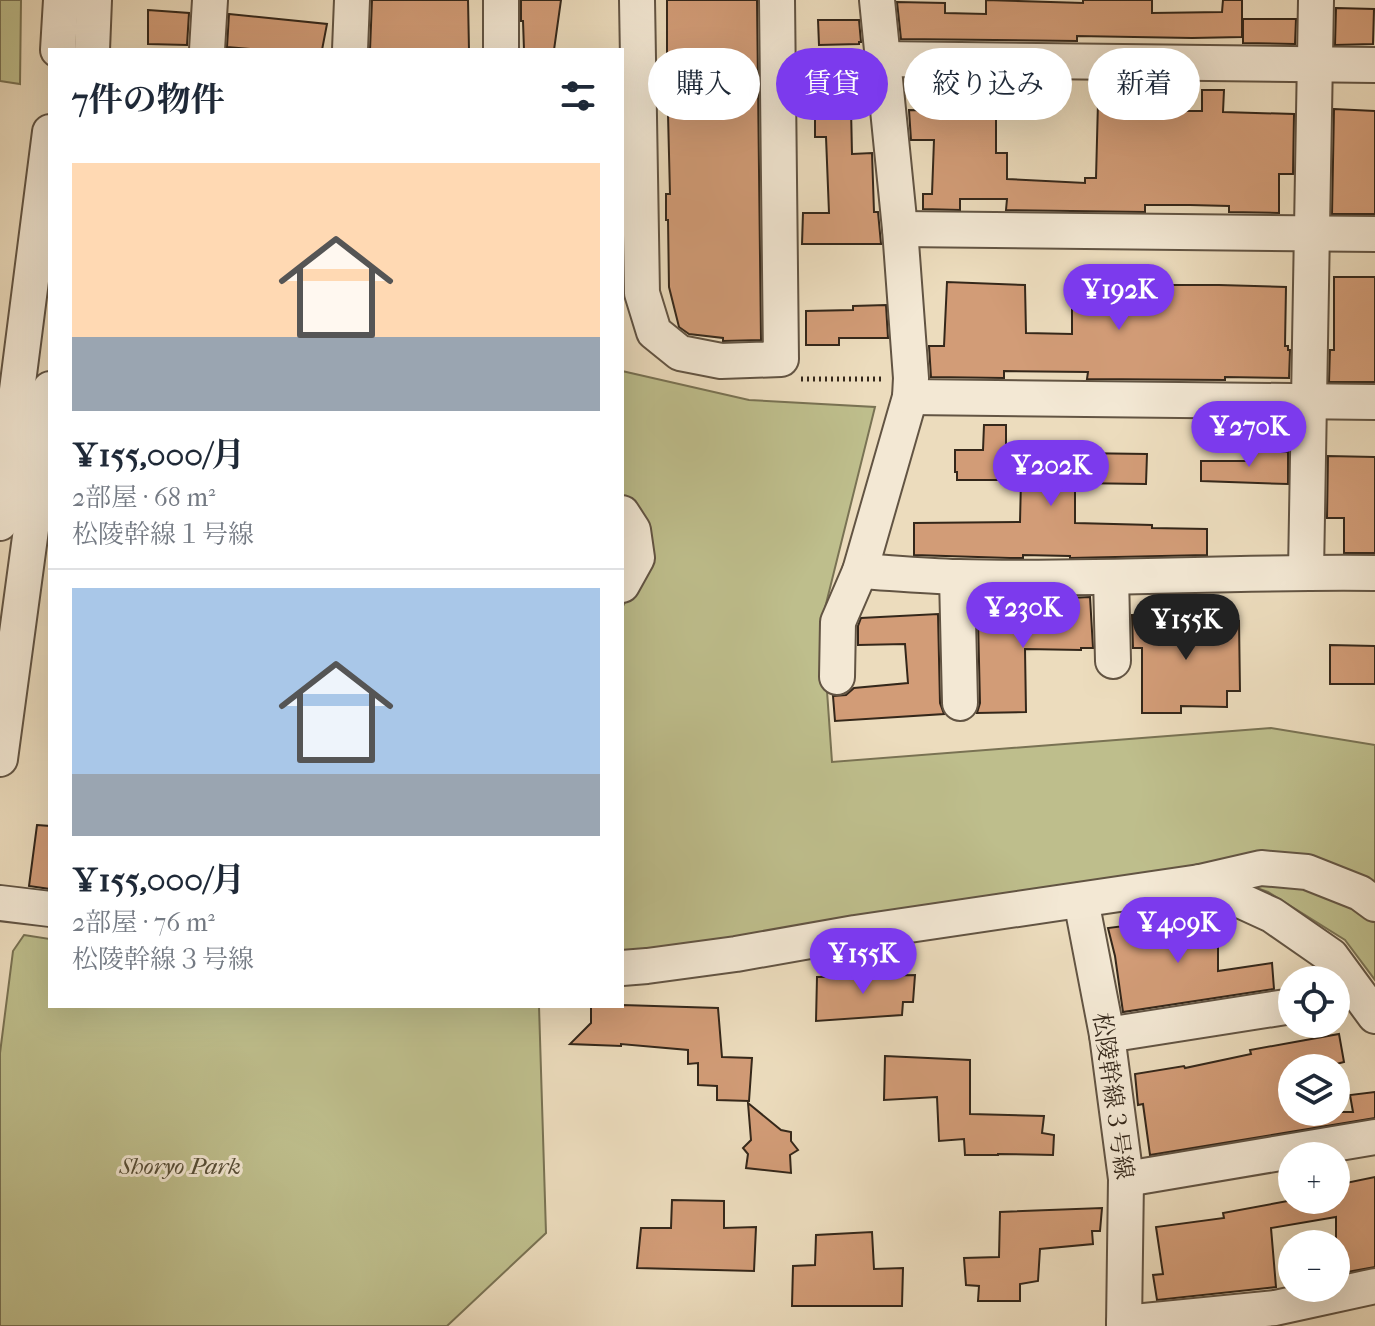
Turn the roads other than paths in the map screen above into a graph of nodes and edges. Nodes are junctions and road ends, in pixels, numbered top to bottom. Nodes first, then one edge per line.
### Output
1 (61, 0) edge
2 (94, 0) edge
3 (210, 0) edge
4 (352, 0) edge
5 (501, 0) edge
6 (637, 0) edge
7 (777, 0) edge
8 (877, 0) edge
9 (1316, 0) edge
10 (58, 48) edge
11 (92, 48) edge
12 (207, 48) edge
13 (350, 48) edge
14 (501, 48) edge
15 (881, 48) edge
16 (888, 59) edge
17 (1315, 64) junction
18 (1375, 65) edge
19 (888, 116) edge
20 (48, 148) edge
21 (900, 229) junction
22 (1312, 234) junction
23 (1375, 234) edge
24 (910, 388) junction
25 (48, 401) edge
26 (1309, 401) junction
27 (1375, 402) edge
28 (624, 516) edge
29 (0, 523) edge
30 (860, 571) junction
31 (1306, 572) junction
32 (1375, 573) edge
33 (957, 577) junction
34 (1111, 577) junction
35 (624, 581) edge
36 (10, 624) edge
37 (1113, 661) dead end
38 (837, 677) dead end
39 (960, 703) dead end
40 (0, 759) edge
41 (1200, 882) junction
42 (1081, 900) junction
43 (0, 903) edge
44 (1375, 904) edge
45 (48, 909) edge
46 (624, 968) edge
47 (1357, 1004) edge
48 (1278, 1008) edge
49 (1107, 1035) junction
50 (1375, 1137) edge
51 (1126, 1179) junction
52 (1375, 1286) edge
53 (1275, 1317) edge
54 (1124, 1324) edge

1 - 10 street
2 - 11 street
3 - 12 street
4 - 13 street
5 - 14 street
6 - 7 street
8 - 15 street
9 - 17 street
16 - 17 street
17 - 18 street
17 - 22 street
19 - 21 street
20 - 29 street
21 - 22 street
21 - 24 street
22 - 23 street
22 - 26 street
24 - 26 street
24 - 30 street
25 - 36 street
26 - 27 street
26 - 31 street
28 - 35 street
30 - 33 street
30 - 38 street
31 - 32 street
31 - 34 street
33 - 34 street
33 - 39 street
34 - 37 street
36 - 40 street
41 - 42 street
41 - 44 street
41 - 47 street
42 - 46 street
42 - 49 street, 松陵幹線３号線
43 - 45 street
48 - 49 street
49 - 51 street, 松陵幹線３号線
50 - 51 street
51 - 54 street, 松陵幹線３号線
52 - 53 street
53 - 54 street

